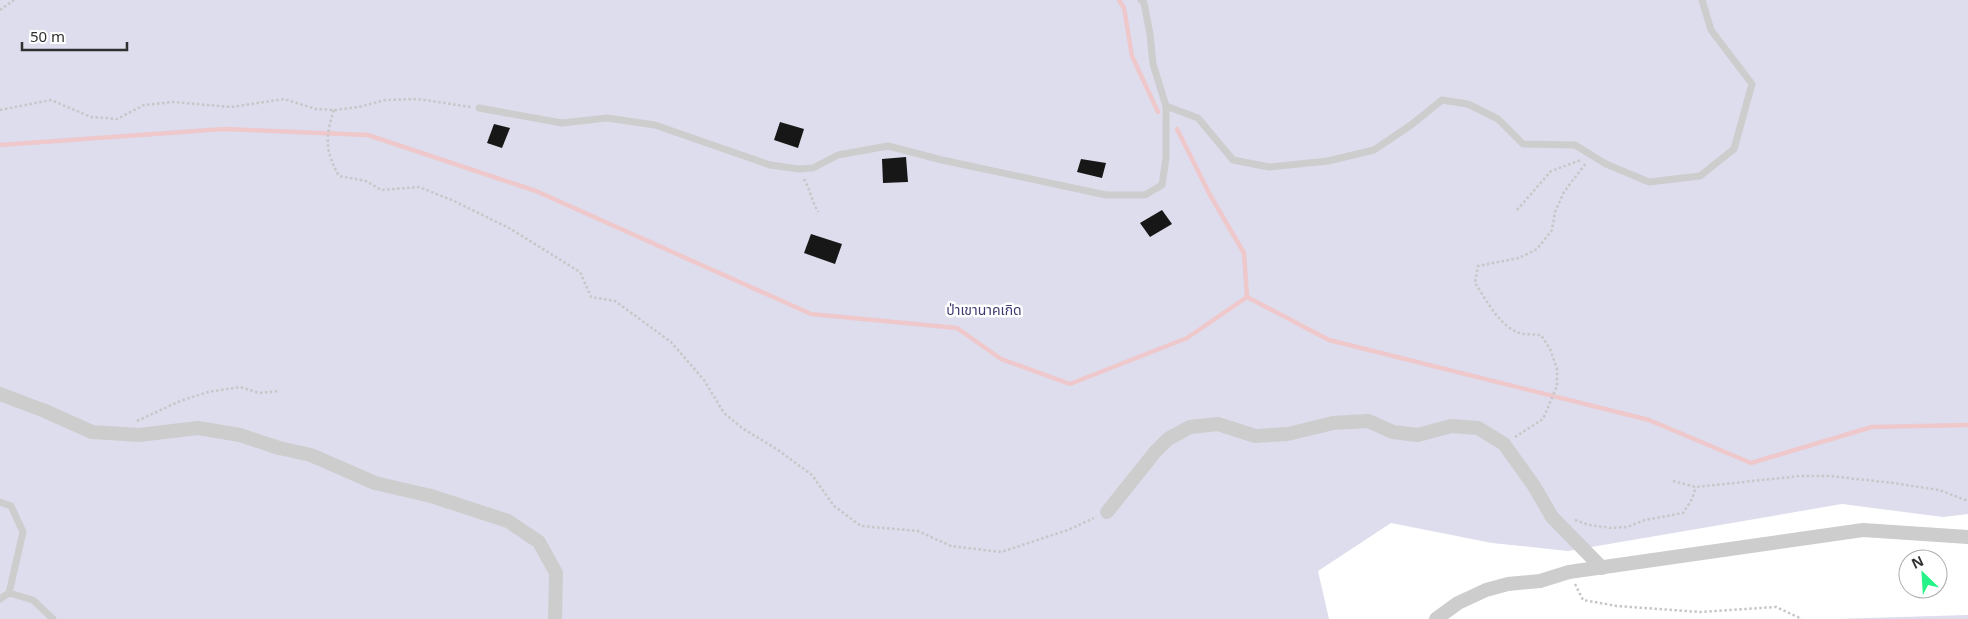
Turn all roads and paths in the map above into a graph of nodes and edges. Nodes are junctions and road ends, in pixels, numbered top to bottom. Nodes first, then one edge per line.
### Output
1 (14, 0) edge
2 (1141, 0) edge
3 (1702, 0) edge
4 (0, 10) edge
5 (1166, 106) junction
6 (480, 108) joint
7 (0, 110) edge
8 (334, 110) junction
9 (1592, 156) junction
10 (799, 169) junction
11 (1517, 210) dead end
12 (818, 212) dead end
13 (279, 391) dead end
14 (0, 394) edge
15 (117, 434) junction
16 (1504, 444) junction
17 (1672, 482) dead end
18 (1696, 487) junction
19 (1968, 501) edge
20 (0, 502) edge
21 (1107, 512) joint
22 (1552, 517) junction
23 (1968, 537) edge
24 (1602, 568) junction
25 (1569, 572) junction
26 (9, 593) junction
27 (0, 599) edge
28 (53, 619) edge
29 (555, 619) edge
30 (1436, 619) edge
31 (1802, 619) edge

1 - 4 path
2 - 5 lane
3 - 9 lane
5 - 9 lane
5 - 10 lane
6 - 8 path
6 - 10 lane
7 - 8 path
8 - 21 path
9 - 11 path
9 - 16 path
10 - 12 path
13 - 15 path
14 - 15 street
15 - 29 street
16 - 21 street
16 - 22 street
17 - 18 path
18 - 19 path
18 - 22 path
20 - 26 lane
22 - 24 street
23 - 24 street
24 - 25 street
25 - 30 street
25 - 31 path
26 - 27 lane
26 - 28 lane

